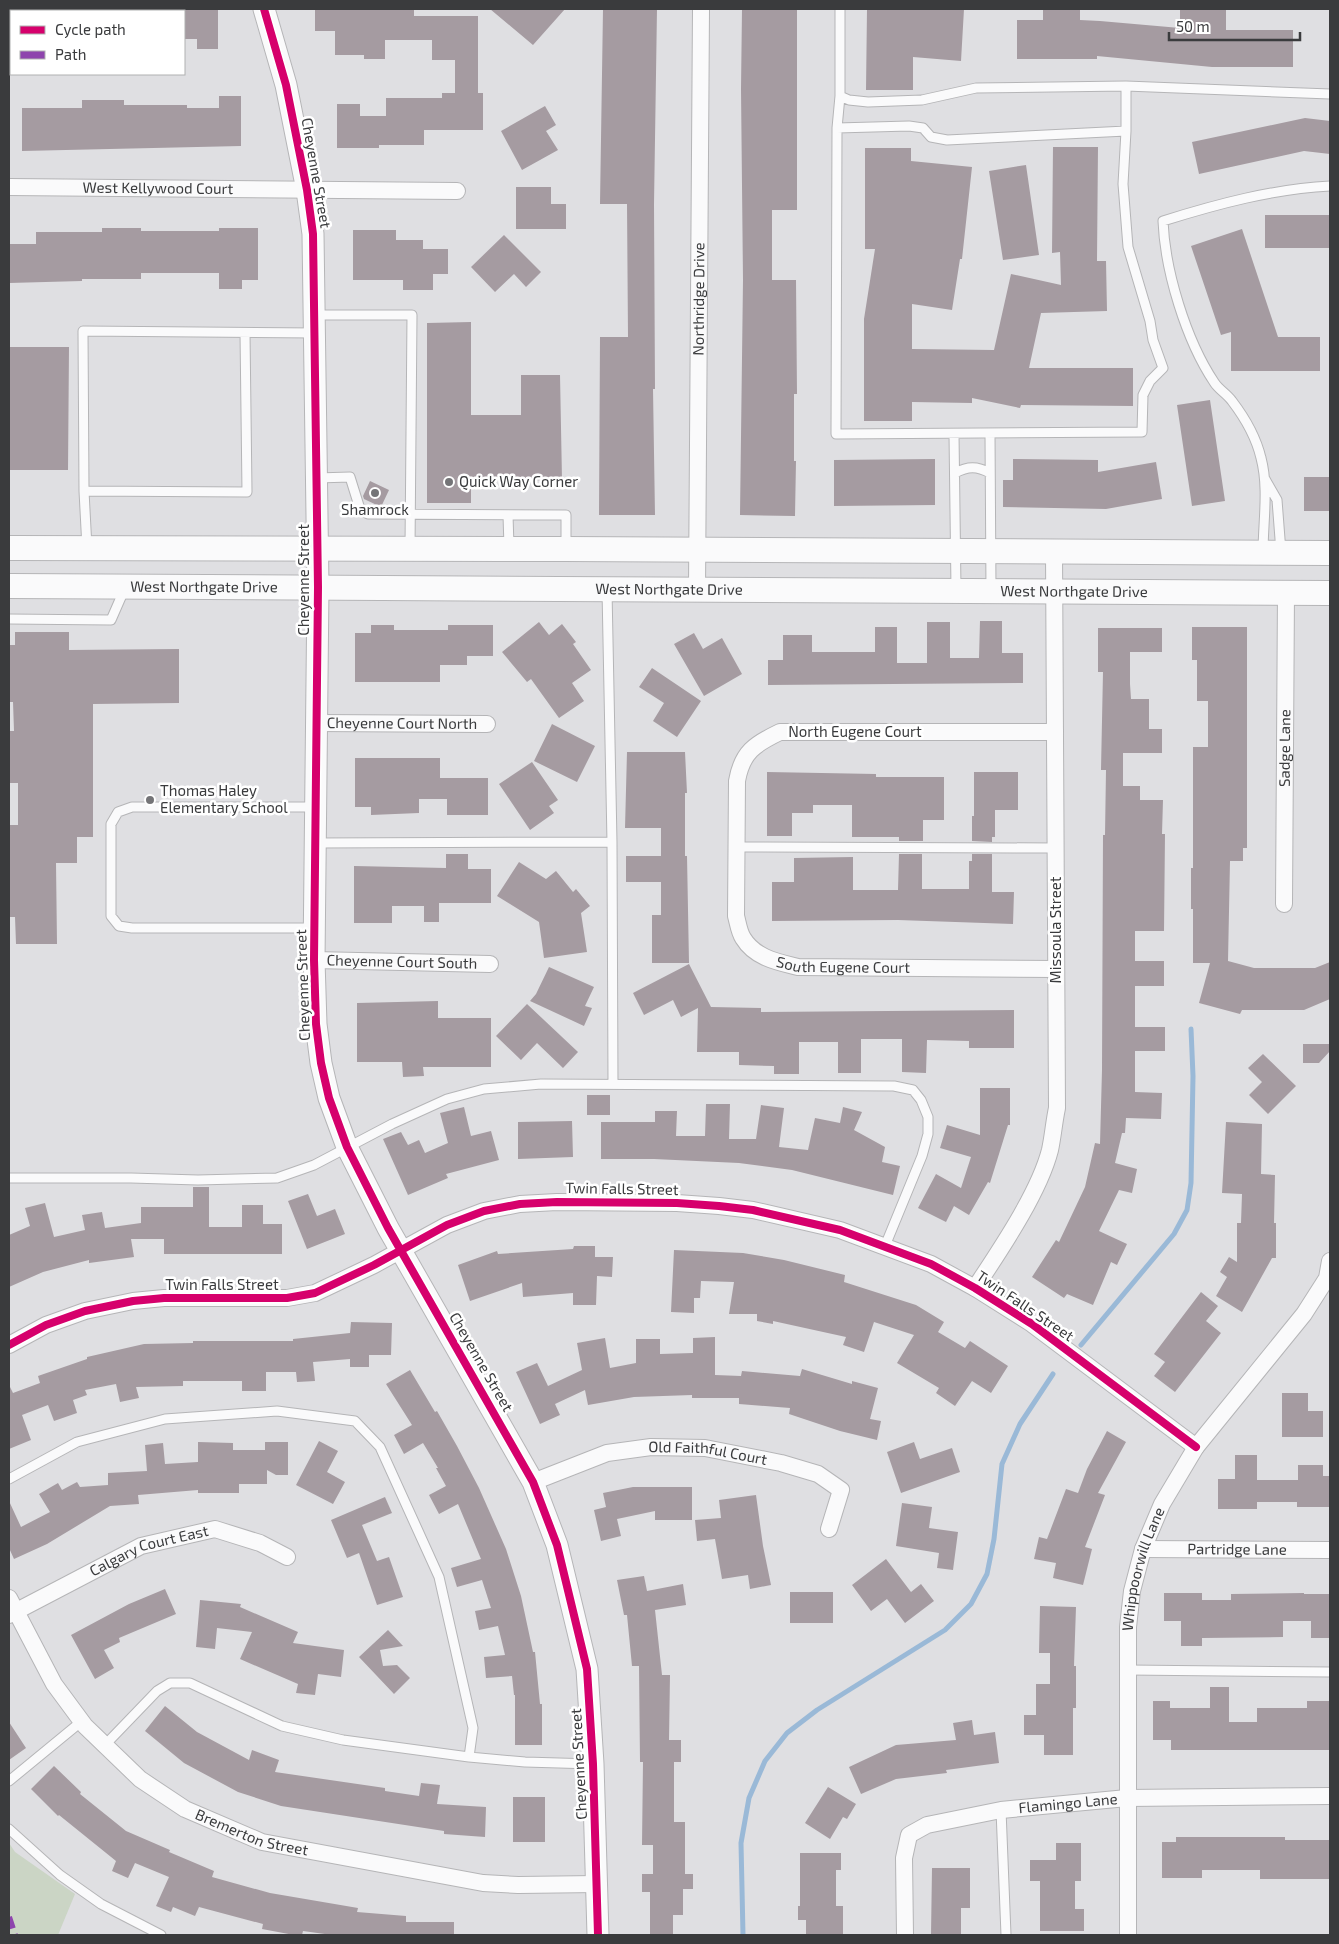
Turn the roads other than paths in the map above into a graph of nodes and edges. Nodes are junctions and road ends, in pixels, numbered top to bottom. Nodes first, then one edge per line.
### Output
1 (264, 9) edge
2 (701, 9) edge
3 (840, 9) edge
4 (1126, 86) junction
5 (1330, 94) edge
6 (840, 96) junction
7 (837, 128) junction
8 (1126, 131) junction
9 (1330, 186) edge
10 (9, 187) edge
11 (307, 190) junction
12 (457, 191) dead end
13 (316, 324) junction
14 (245, 332) junction
15 (954, 434) junction
16 (990, 434) junction
17 (955, 473) junction
18 (990, 473) junction
19 (317, 478) junction
20 (1265, 479) junction
21 (84, 491) junction
22 (410, 514) junction
23 (508, 515) junction
24 (9, 548) edge
25 (87, 549) junction
26 (317, 549) junction
27 (410, 549) junction
28 (509, 549) junction
29 (566, 549) junction
30 (698, 550) junction
31 (955, 551) junction
32 (991, 551) junction
33 (1054, 552) junction
34 (1272, 553) junction
35 (1330, 553) edge
36 (9, 586) edge
37 (126, 587) junction
38 (318, 587) junction
39 (607, 589) junction
40 (697, 589) junction
41 (956, 590) junction
42 (991, 591) junction
43 (1054, 591) junction
44 (1286, 592) junction
45 (1330, 593) edge
46 (9, 619) edge
47 (317, 723) junction
48 (487, 724) dead end
49 (1055, 732) junction
50 (316, 807) junction
51 (736, 841) junction
52 (612, 842) junction
53 (315, 843) junction
54 (1056, 848) junction
55 (1284, 904) dead end
56 (315, 928) junction
57 (314, 960) junction
58 (490, 964) dead end
59 (1056, 969) junction
60 (613, 1084) junction
61 (348, 1148) junction
62 (9, 1178) edge
63 (885, 1246) junction
64 (401, 1250) junction
65 (1330, 1261) edge
66 (975, 1288) junction
67 (9, 1344) edge
68 (1196, 1448) junction
69 (9, 1479) edge
70 (533, 1482) junction
71 (829, 1529) dead end
72 (1143, 1549) junction
73 (1330, 1550) edge
74 (287, 1557) dead end
75 (11, 1608) edge
76 (1128, 1670) junction
77 (1330, 1672) edge
78 (82, 1722) junction
79 (105, 1745) junction
80 (469, 1757) junction
81 (594, 1764) junction
82 (9, 1781) edge
83 (1330, 1796) edge
84 (1127, 1798) junction
85 (1001, 1810) junction
86 (9, 1829) edge
87 (597, 1884) junction
88 (161, 1935) edge
89 (598, 1935) edge
90 (905, 1935) edge
91 (1006, 1935) edge
92 (1128, 1935) edge

1 - 11 street, Cheyenne Street
2 - 30 street, Northridge Drive
3 - 6 lane
4 - 5 lane
4 - 6 lane
4 - 8 lane
6 - 7 lane
7 - 8 lane
7 - 15 lane
8 - 16 lane
9 - 20 lane
10 - 11 street, West Kellywood Court
11 - 12 street, West Kellywood Court
11 - 13 street, Cheyenne Street
13 - 14 lane
13 - 19 street, Cheyenne Street
13 - 22 lane
14 - 21 lane
14 - 21 lane
15 - 16 lane
15 - 17 lane
16 - 18 lane
17 - 18 lane
17 - 31 lane
18 - 32 lane
19 - 22 lane
19 - 26 street, Cheyenne Street
20 - 34 lane
20 - 34 lane
21 - 25 lane
22 - 23 lane
22 - 27 lane
23 - 28 lane
23 - 29 lane
24 - 25 main road
25 - 26 main road
26 - 27 main road
26 - 38 street, Cheyenne Street
27 - 28 main road
28 - 29 main road
29 - 30 main road
30 - 31 main road
30 - 40 street, Northridge Drive
31 - 32 main road
31 - 41 lane
32 - 33 main road
32 - 42 lane
33 - 34 main road
33 - 43 street, Missoula Street
34 - 35 main road
36 - 37 main road, West Northgate Drive
37 - 38 main road, West Northgate Drive
37 - 46 lane
38 - 39 main road, West Northgate Drive
38 - 47 street, Cheyenne Street
39 - 40 main road, West Northgate Drive
39 - 52 lane
40 - 41 main road, West Northgate Drive
41 - 42 main road, West Northgate Drive
42 - 43 main road, West Northgate Drive
43 - 44 main road, West Northgate Drive
43 - 49 street, Missoula Street
44 - 45 main road, West Northgate Drive
44 - 55 street, Sadge Lane
47 - 48 street, Cheyenne Court North
47 - 50 street, Cheyenne Street
49 - 51 street, North Eugene Court
49 - 54 street, Missoula Street
50 - 53 street, Cheyenne Street
50 - 56 lane
51 - 54 lane
51 - 59 street, South Eugene Court
52 - 53 lane
52 - 60 lane
53 - 56 street, Cheyenne Street
54 - 59 street, Missoula Street
56 - 57 street, Cheyenne Street
57 - 58 street, Cheyenne Court South
57 - 61 street, Cheyenne Street
59 - 66 street, Missoula Street
60 - 61 lane
60 - 63 lane
61 - 62 lane
61 - 64 street, Cheyenne Street
63 - 64 street, Twin Falls Street
63 - 66 street, Twin Falls Street
64 - 67 street, Twin Falls Street
64 - 70 street, Cheyenne Street
65 - 68 street, Whippoorwill Lane
66 - 68 street, Twin Falls Street
68 - 72 street, Whippoorwill Lane
69 - 80 lane
70 - 71 street, Old Faithful Court
70 - 81 street, Cheyenne Street
72 - 73 street, Partridge Lane
72 - 76 street, Whippoorwill Lane
74 - 75 street, Calgary Court East
75 - 78 street, Bremerton Street
76 - 77 lane
76 - 84 street, Whippoorwill Lane
78 - 79 street, Bremerton Street
78 - 82 lane
79 - 80 lane
79 - 87 street, Bremerton Street
80 - 81 lane
81 - 87 street, Cheyenne Street
83 - 84 street, Flamingo Lane
84 - 85 street, Flamingo Lane
84 - 92 street, Whippoorwill Lane
85 - 90 street, Flamingo Lane
85 - 91 lane
86 - 88 lane
87 - 89 street, Cheyenne Street

